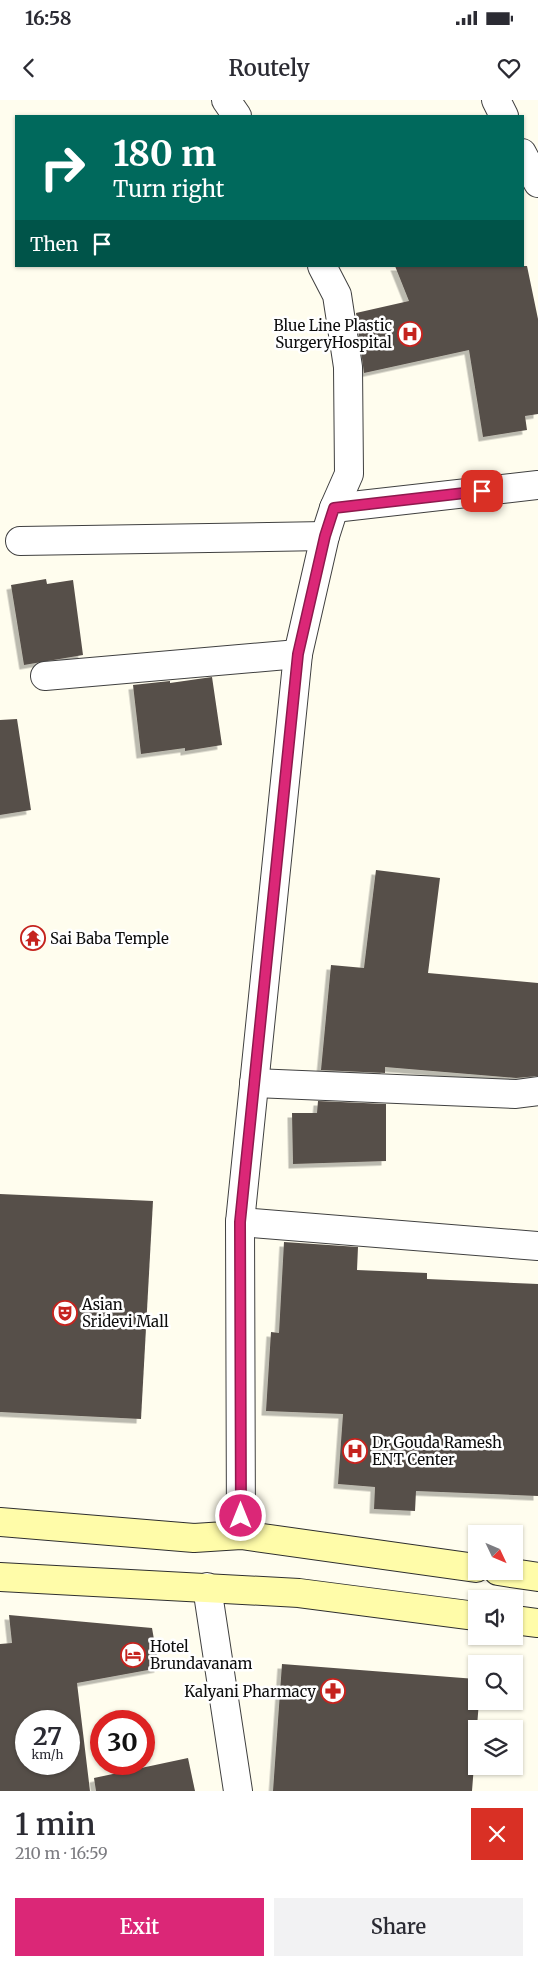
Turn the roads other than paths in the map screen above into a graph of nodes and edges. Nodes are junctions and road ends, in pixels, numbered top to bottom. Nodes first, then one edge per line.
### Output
1 (226, 100) edge
2 (496, 100) edge
3 (236, 115) edge
4 (504, 115) edge
5 (524, 157) edge
6 (538, 183) edge
7 (323, 267) edge
8 (538, 485) edge
9 (334, 508) junction
10 (325, 536) junction
11 (20, 541) dead end
12 (298, 654) junction
13 (45, 676) dead end
14 (254, 1082) junction
15 (538, 1091) edge
16 (240, 1222) junction
17 (538, 1246) edge
18 (0, 1522) edge
19 (241, 1535) junction
20 (468, 1567) edge
21 (523, 1575) edge
22 (0, 1577) edge
23 (538, 1577) edge
24 (207, 1587) junction
25 (468, 1615) edge
26 (523, 1622) edge
27 (538, 1624) edge
28 (238, 1791) edge

1 - 3 street
2 - 4 street
5 - 6 street
7 - 9 street
8 - 9 street
9 - 10 street
10 - 11 street
10 - 12 street
12 - 13 street
12 - 14 street
14 - 15 street
14 - 16 street
16 - 17 street
16 - 19 street
18 - 19 street
19 - 20 street
21 - 23 street
22 - 24 street
24 - 25 street
24 - 28 street
26 - 27 street

